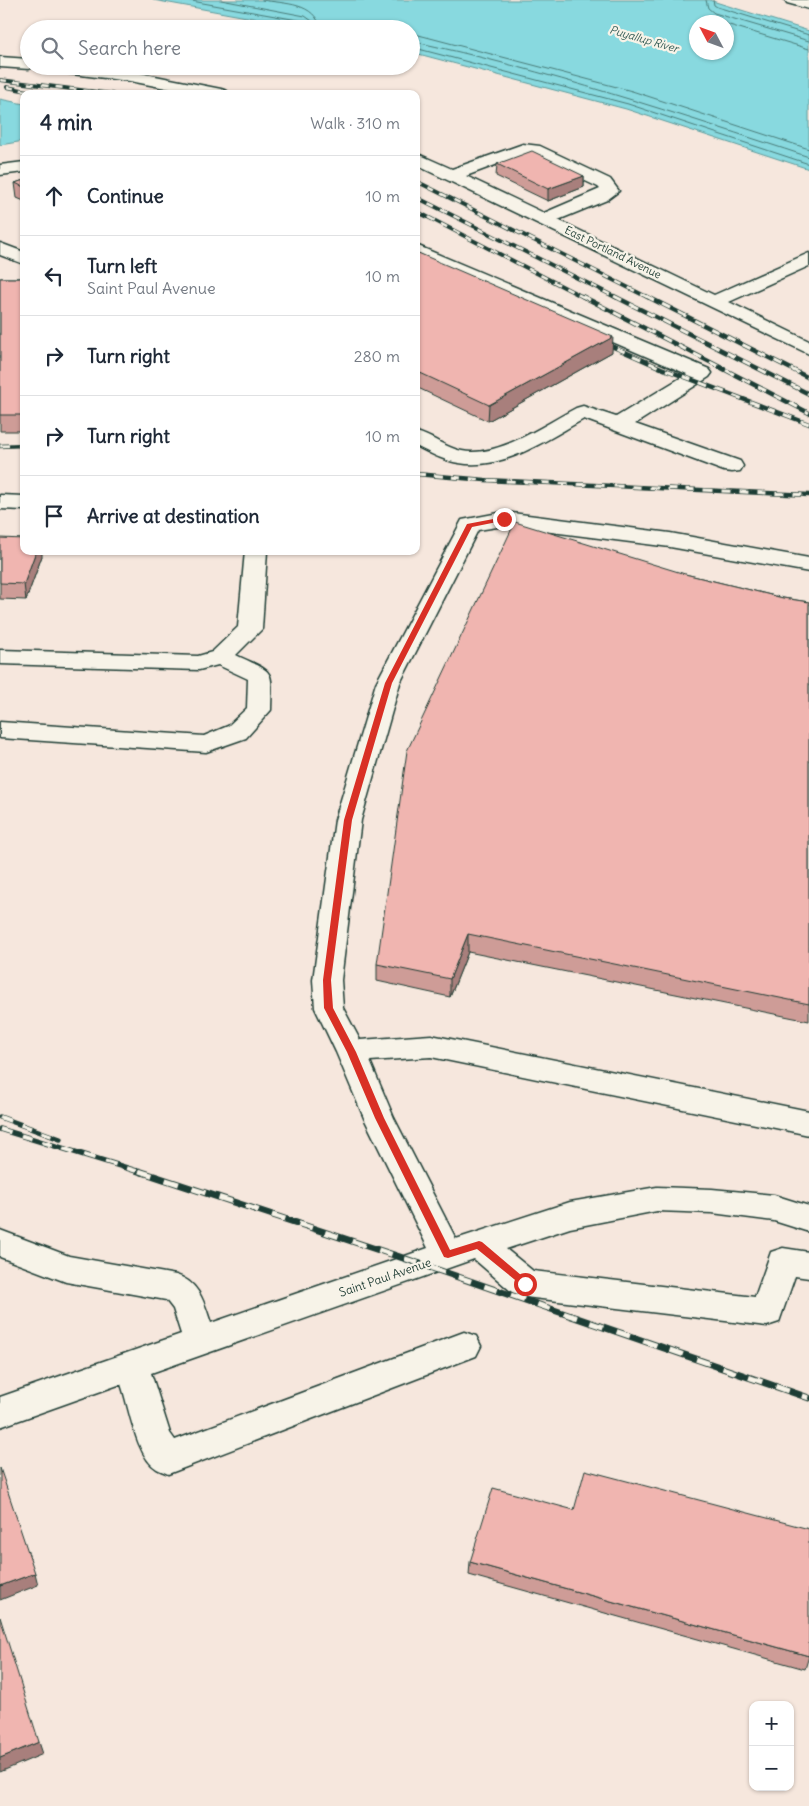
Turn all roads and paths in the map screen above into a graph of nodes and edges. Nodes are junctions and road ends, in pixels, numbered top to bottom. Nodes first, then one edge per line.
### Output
1 (792, 0) edge
2 (809, 5) edge
3 (0, 62) edge
4 (20, 63) edge
5 (122, 75) edge
6 (201, 90) edge
7 (420, 160) edge
8 (20, 168) edge
9 (0, 170) edge
10 (452, 175) junction
11 (545, 219) junction
12 (0, 248) edge
13 (420, 252) edge
14 (20, 257) edge
15 (809, 260) edge
16 (714, 302) junction
17 (809, 348) edge
18 (618, 425) junction
19 (420, 440) edge
20 (420, 452) edge
21 (459, 457) junction
22 (732, 466) dead end
23 (0, 502) edge
24 (20, 503) edge
25 (256, 555) edge
26 (809, 565) edge
27 (0, 657) edge
28 (220, 657) junction
29 (0, 730) edge
30 (351, 1052) junction
31 (809, 1123) edge
32 (809, 1219) edge
33 (479, 1244) junction
34 (6, 1254) edge
35 (448, 1254) junction
36 (809, 1265) edge
37 (200, 1341) junction
38 (464, 1346) dead end
39 (131, 1366) junction
40 (0, 1412) edge

1 - 2 street
3 - 4 street
5 - 6 street
7 - 10 street, East Portland Avenue
8 - 9 street
10 - 11 street, East Portland Avenue
10 - 11 street
11 - 16 street, East Portland Avenue
12 - 14 street
13 - 18 street
15 - 16 street
16 - 17 street, East Portland Avenue
18 - 21 street
18 - 22 street
19 - 21 street
20 - 21 street
23 - 24 street
25 - 28 street
26 - 30 street
27 - 28 street
28 - 29 street
30 - 31 street
30 - 35 street
32 - 33 street, Saint Paul Avenue
33 - 35 street, Saint Paul Avenue
33 - 36 street
34 - 37 street
35 - 37 street, Saint Paul Avenue
37 - 39 street, Saint Paul Avenue
38 - 39 street
39 - 40 street, Saint Paul Avenue

